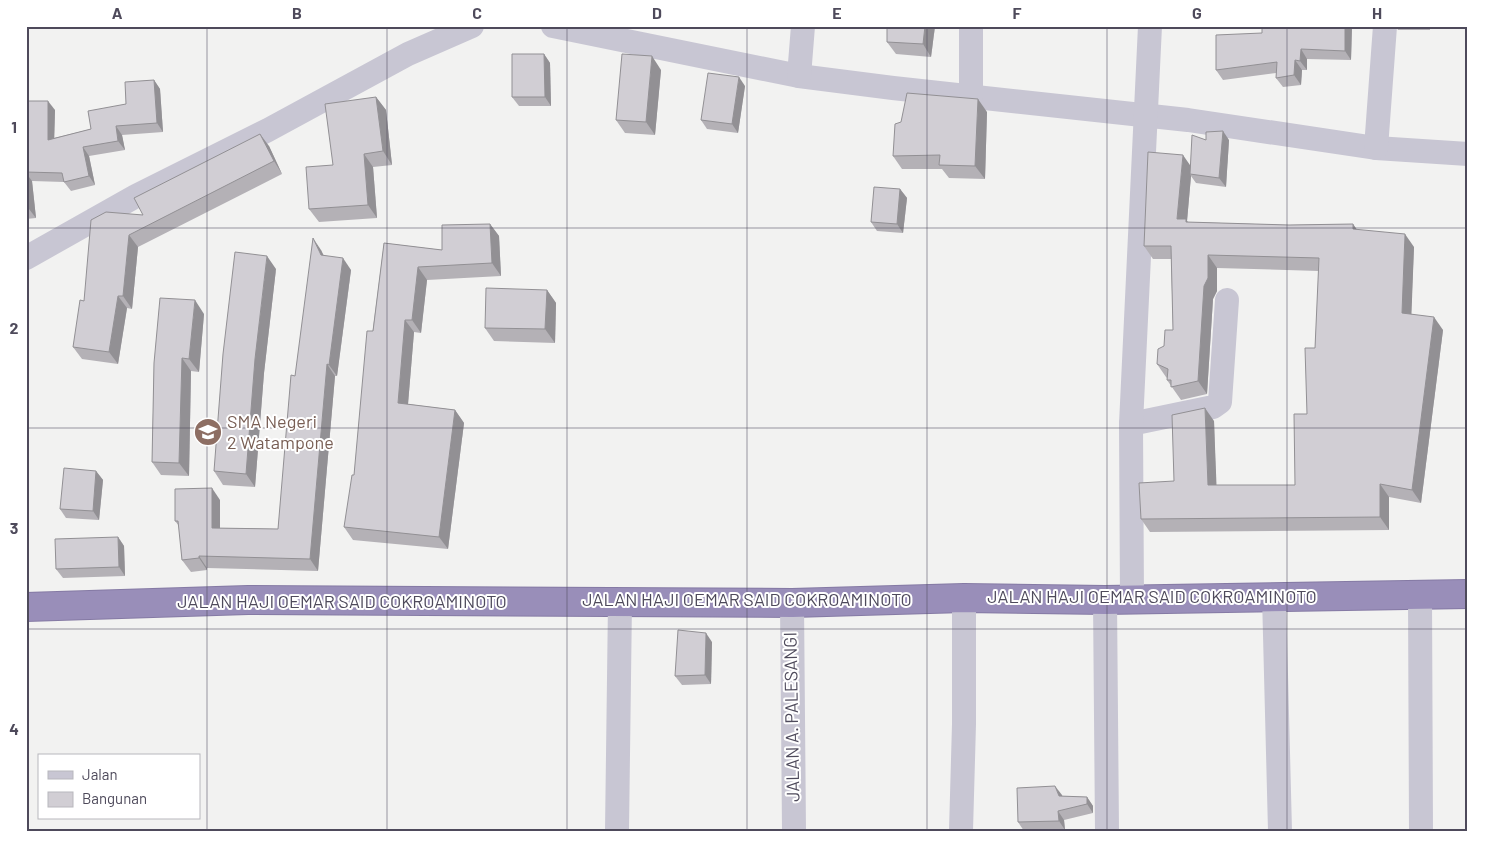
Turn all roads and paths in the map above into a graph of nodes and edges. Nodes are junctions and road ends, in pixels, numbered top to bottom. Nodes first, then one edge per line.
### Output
1 (472, 26) edge
2 (553, 26) edge
3 (803, 26) edge
4 (971, 26) edge
5 (1150, 26) edge
6 (1385, 26) edge
7 (799, 76) junction
8 (971, 97) junction
9 (1148, 116) junction
10 (1376, 148) junction
11 (1468, 154) edge
12 (26, 258) edge
13 (1227, 300) dead end
14 (1131, 424) junction
15 (1468, 594) edge
16 (1420, 595) junction
17 (1274, 596) junction
18 (964, 598) junction
19 (1132, 599) junction
20 (1105, 600) junction
21 (620, 602) junction
22 (792, 603) junction
23 (26, 607) edge
24 (617, 831) edge
25 (794, 831) edge
26 (962, 831) edge
27 (1106, 831) edge
28 (1280, 831) edge
29 (1421, 831) edge

1 - 12 street
2 - 7 street
3 - 7 street
4 - 8 street
5 - 9 street
6 - 10 street
7 - 8 street
8 - 9 street
9 - 10 street
9 - 14 street
10 - 11 street
13 - 14 street
14 - 19 street
15 - 16 highway, JALAN HAJI OEMAR SAID COKROAMINOTO
16 - 17 highway, JALAN HAJI OEMAR SAID COKROAMINOTO
16 - 29 street
17 - 19 highway, JALAN HAJI OEMAR SAID COKROAMINOTO
17 - 28 street
18 - 20 highway, JALAN HAJI OEMAR SAID COKROAMINOTO
18 - 22 highway, JALAN HAJI OEMAR SAID COKROAMINOTO
18 - 26 street
19 - 20 highway, JALAN HAJI OEMAR SAID COKROAMINOTO
20 - 27 street
21 - 22 highway, JALAN HAJI OEMAR SAID COKROAMINOTO
21 - 23 highway, JALAN HAJI OEMAR SAID COKROAMINOTO
21 - 24 street
22 - 25 street, JALAN A. PALESANGI

